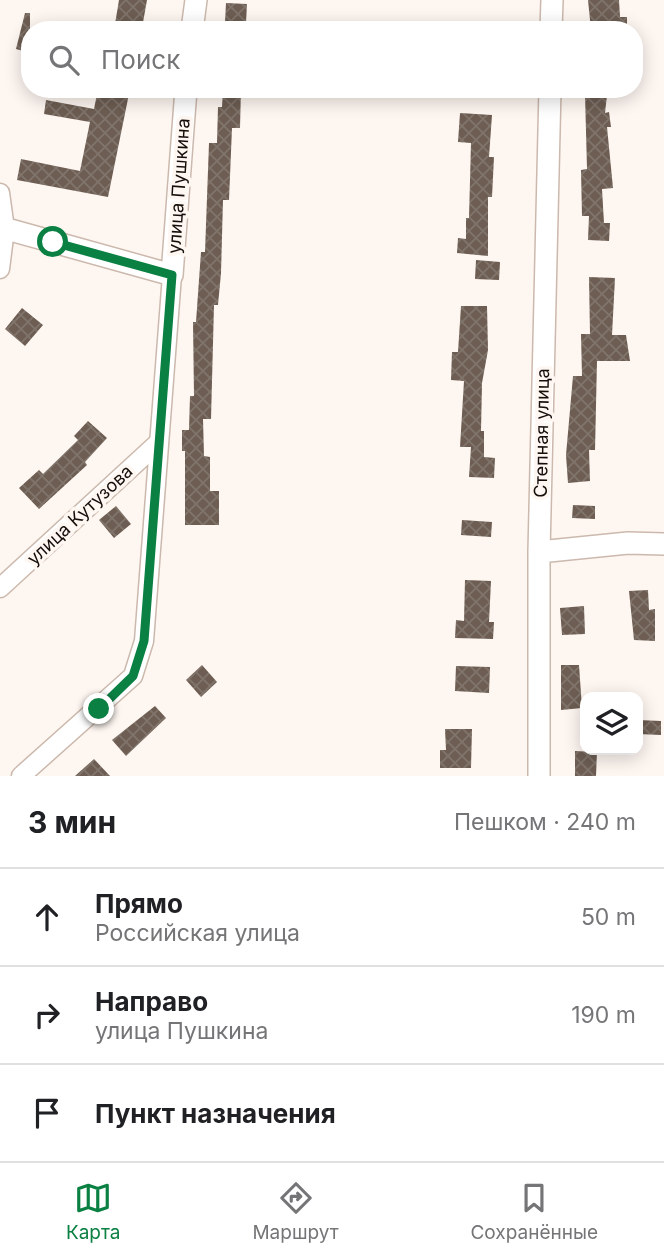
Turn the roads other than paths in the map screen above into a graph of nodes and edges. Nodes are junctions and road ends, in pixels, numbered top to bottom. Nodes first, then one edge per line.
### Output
1 (196, 0) edge
2 (552, 0) edge
3 (193, 21) edge
4 (551, 21) edge
5 (185, 98) edge
6 (550, 98) edge
7 (0, 192) edge
8 (3, 228) edge
9 (0, 269) edge
10 (172, 275) junction
11 (159, 442) junction
12 (664, 544) edge
13 (539, 552) junction
14 (0, 588) edge
15 (21, 776) edge
16 (538, 776) edge

1 - 3 street
2 - 4 street
5 - 10 street, улица Пушкина
6 - 13 street, Степная улица
7 - 8 street
8 - 9 street
8 - 10 street
10 - 11 street, улица Пушкина
11 - 14 street, улица Кутузова
11 - 15 street, улица Пушкина
12 - 13 street
13 - 16 street, Степная улица

